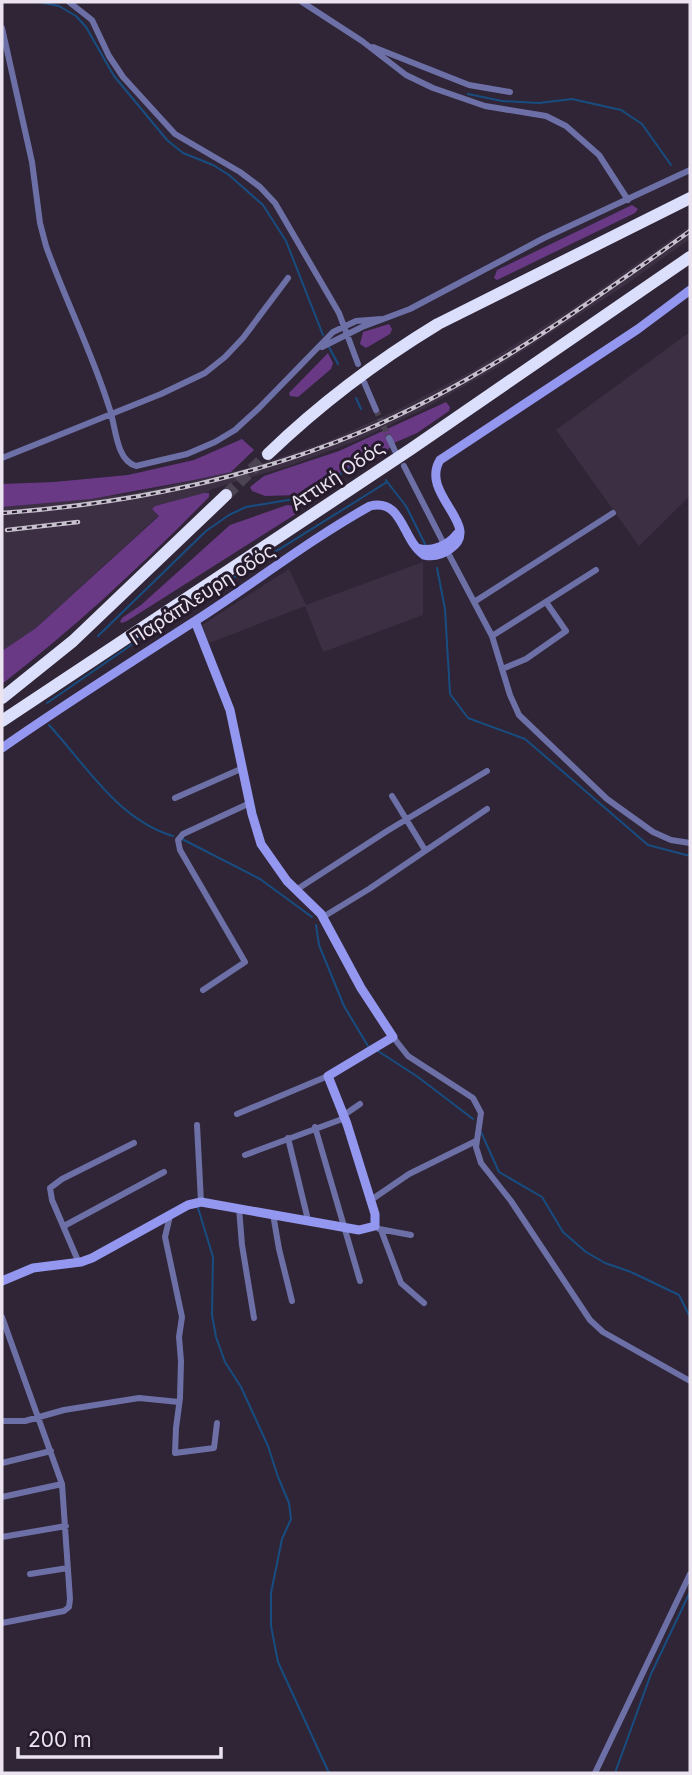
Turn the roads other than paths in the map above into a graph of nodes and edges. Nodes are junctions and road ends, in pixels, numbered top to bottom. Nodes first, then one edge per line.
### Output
1 (69, 2) edge
2 (302, 2) edge
3 (2, 28) edge
4 (366, 44) junction
5 (510, 92) dead end
6 (690, 170) edge
7 (690, 198) edge
8 (628, 200) junction
9 (690, 257) edge
10 (288, 278) dead end
11 (690, 290) edge
12 (381, 319) junction
13 (344, 325) junction
14 (347, 334) junction
15 (320, 348) junction
16 (358, 364) dead end
17 (364, 382) dead end
18 (376, 410) tunnel mouth
19 (112, 415) junction
20 (389, 438) tunnel mouth
21 (395, 451) dead end
22 (268, 454) tunnel mouth
23 (2, 458) edge
24 (404, 466) dead end
25 (226, 495) tunnel mouth
26 (613, 513) dead end
27 (446, 548) junction
28 (596, 570) dead end
29 (474, 602) junction
30 (546, 603) junction
31 (195, 621) junction
32 (492, 636) junction
33 (502, 669) junction
34 (2, 698) edge
35 (2, 721) edge
36 (2, 748) edge
37 (243, 768) junction
38 (487, 771) dead end
39 (392, 796) dead end
40 (175, 798) dead end
41 (250, 803) junction
42 (487, 809) dead end
43 (406, 819) junction
44 (690, 844) edge
45 (425, 850) junction
46 (296, 890) junction
47 (323, 917) junction
48 (203, 990) dead end
49 (393, 1037) junction
50 (328, 1076) junction
51 (360, 1104) dead end
52 (237, 1114) dead end
53 (344, 1116) junction
54 (197, 1125) dead end
55 (315, 1127) junction
56 (288, 1138) junction
57 (476, 1141) junction
58 (134, 1143) dead end
59 (245, 1154) dead end
60 (164, 1172) dead end
61 (371, 1200) junction
62 (201, 1202) junction
63 (239, 1208) junction
64 (273, 1214) junction
65 (170, 1216) junction
66 (307, 1220) junction
67 (64, 1226) junction
68 (345, 1227) junction
69 (378, 1228) junction
70 (411, 1235) dead end
71 (79, 1263) junction
72 (2, 1281) edge
73 (360, 1281) dead end
74 (292, 1301) dead end
75 (424, 1303) dead end
76 (2, 1317) edge
77 (254, 1318) dead end
78 (690, 1381) edge
79 (179, 1402) junction
80 (35, 1408) junction
81 (38, 1418) junction
82 (2, 1421) edge
83 (27, 1421) junction
84 (217, 1423) dead end
85 (51, 1451) junction
86 (2, 1463) edge
87 (62, 1484) junction
88 (2, 1497) edge
89 (65, 1526) junction
90 (2, 1537) edge
91 (68, 1568) junction
92 (30, 1574) dead end
93 (690, 1574) edge
94 (2, 1623) edge
95 (595, 1773) edge

1 - 13 street
2 - 4 street
3 - 19 street
4 - 5 street
4 - 8 street
6 - 8 street
7 - 22 highway
8 - 12 street
9 - 35 highway, Αττική Οδός
10 - 19 street
11 - 27 street
12 - 13 street
12 - 14 street
13 - 14 street
13 - 15 street
14 - 15 street
14 - 16 street
15 - 19 street
17 - 18 street
19 - 23 street
20 - 21 street
24 - 27 street
25 - 34 highway
26 - 29 street
27 - 29 street
27 - 31 street, Παράπλευρη οδός
28 - 30 street
29 - 32 street
30 - 32 street
30 - 33 street
31 - 36 street, Παράπλευρη οδός
31 - 37 street
32 - 33 street
33 - 44 street
37 - 40 street
37 - 41 street
38 - 43 street
39 - 43 street
41 - 46 street
41 - 48 street
42 - 45 street
43 - 45 street
43 - 46 street
45 - 47 street
46 - 47 street
47 - 49 street
49 - 50 street
49 - 57 street
50 - 52 street
50 - 53 street
51 - 53 street
53 - 55 street
53 - 61 street
54 - 62 street
55 - 56 street
55 - 68 street
56 - 59 street
56 - 66 street
57 - 61 street
57 - 78 street
58 - 67 street
60 - 67 street
61 - 69 street
62 - 63 street
62 - 65 street
63 - 64 street
63 - 77 street
64 - 66 street
64 - 74 street
65 - 71 street
65 - 79 street
66 - 68 street
67 - 71 street
68 - 69 street
68 - 73 street
69 - 70 street
69 - 75 street
71 - 72 street
76 - 80 street
79 - 81 street
79 - 84 street
80 - 81 street
80 - 83 street
81 - 83 street
81 - 85 street
82 - 83 street
85 - 86 street
85 - 87 street
87 - 88 street
87 - 89 street
89 - 90 street
89 - 91 street
91 - 92 street
91 - 94 street
93 - 95 street

